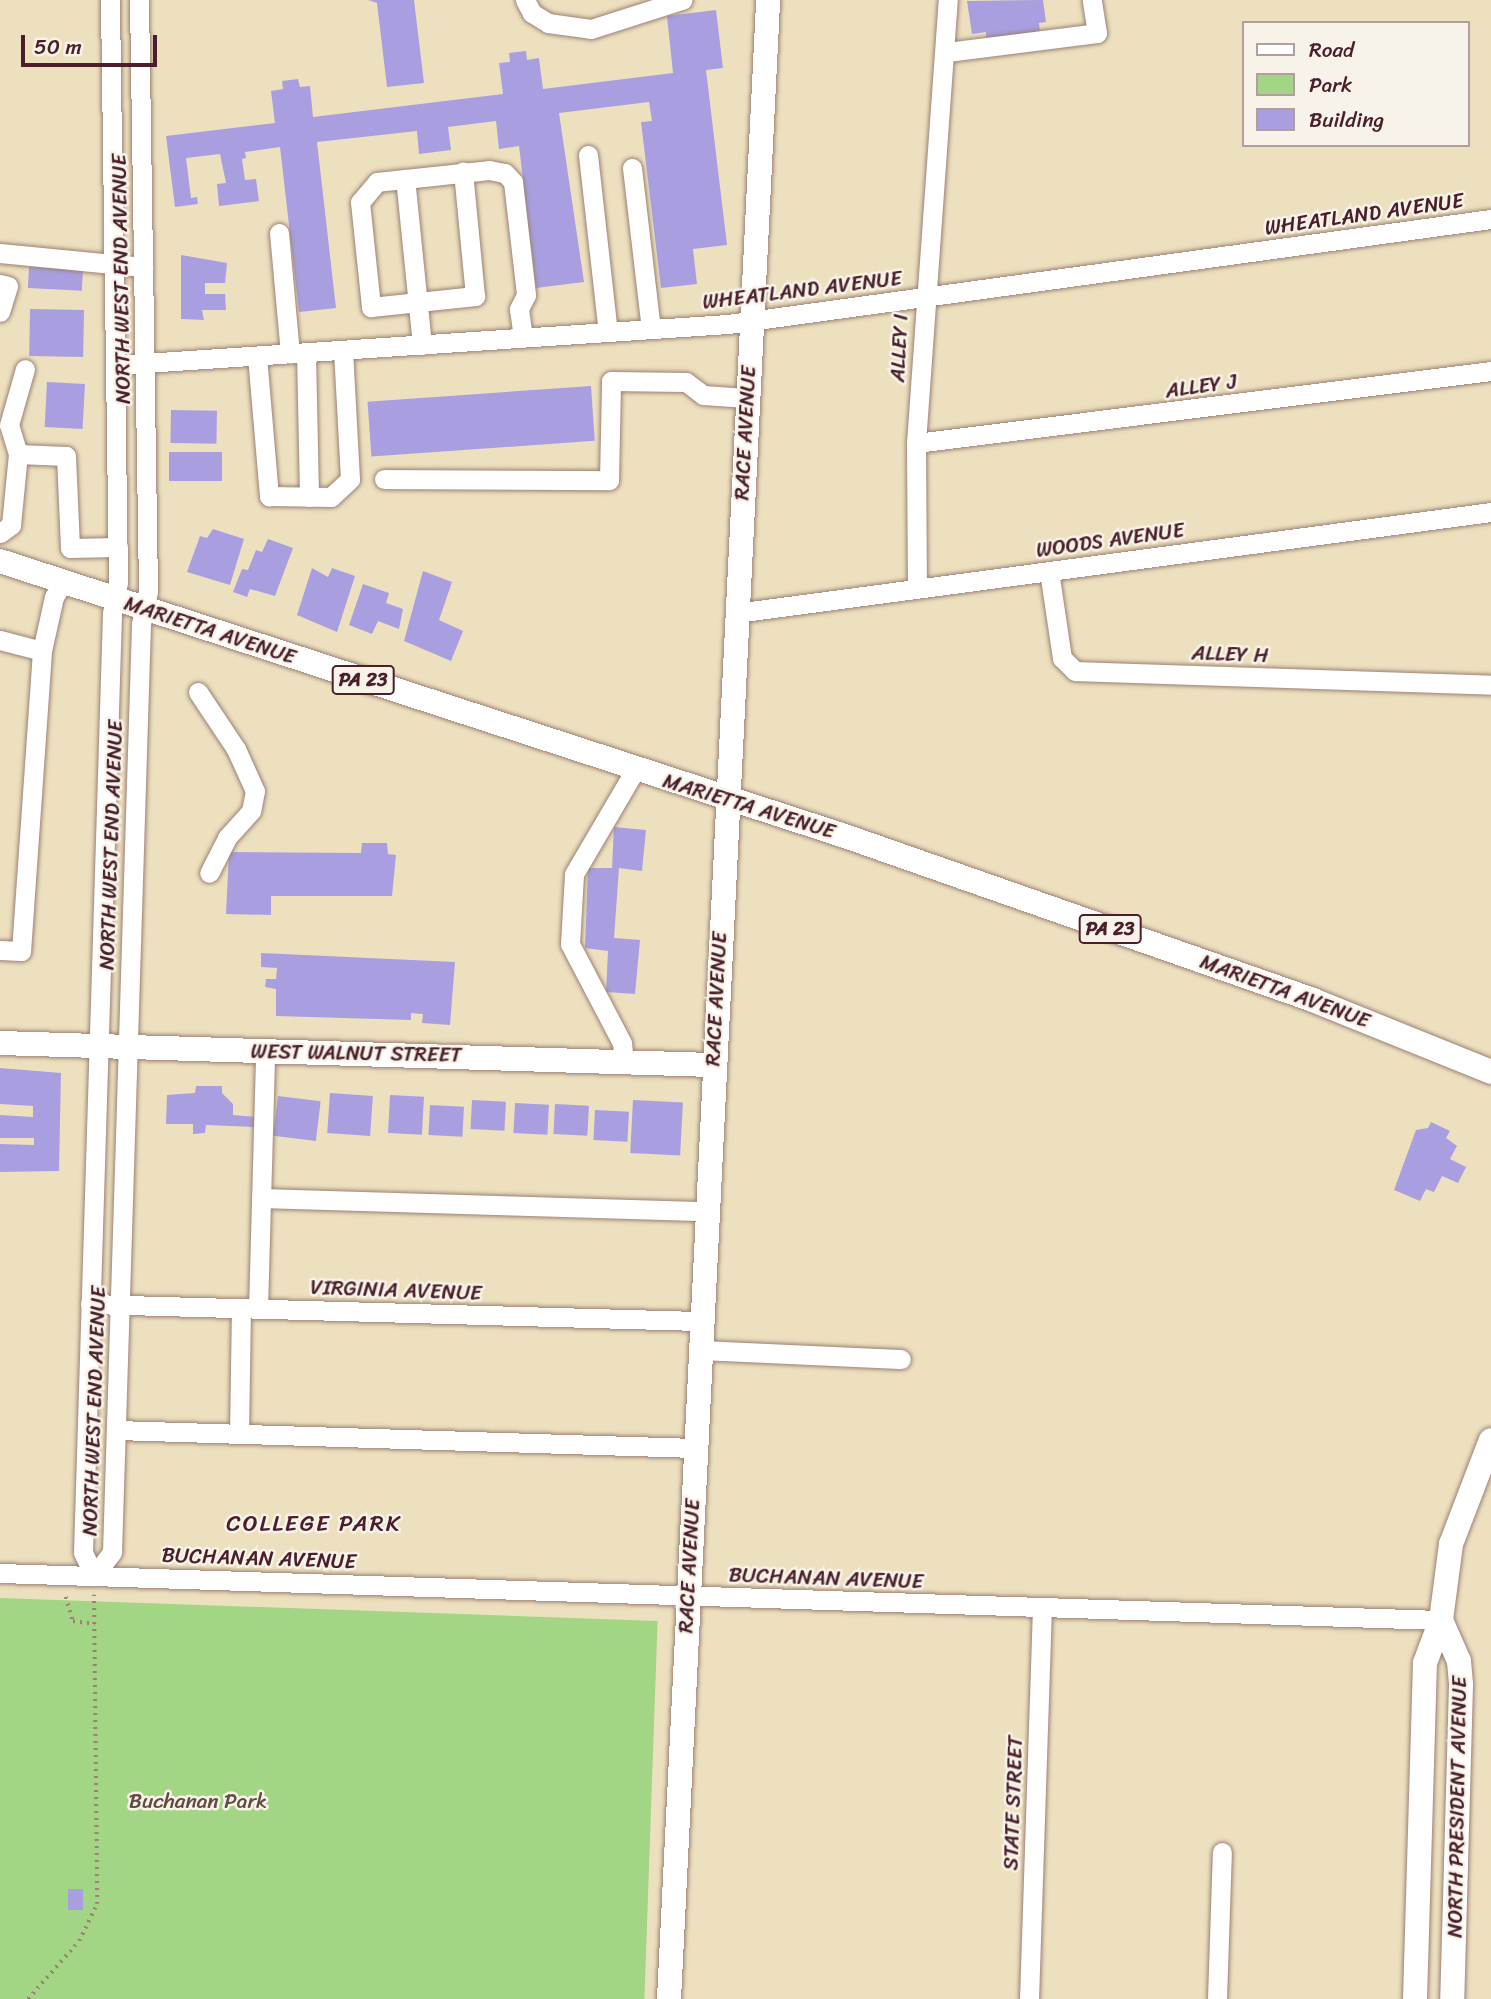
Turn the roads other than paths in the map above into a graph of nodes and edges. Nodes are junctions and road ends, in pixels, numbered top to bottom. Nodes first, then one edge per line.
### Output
1 (110, 0) edge
2 (139, 0) edge
3 (525, 0) edge
4 (682, 0) edge
5 (768, 0) edge
6 (948, 0) edge
7 (1092, 0) edge
8 (944, 60) junction
9 (588, 155) dead end
10 (632, 168) dead end
11 (463, 172) junction
12 (405, 179) junction
13 (1491, 219) edge
14 (279, 233) dead end
15 (0, 253) edge
16 (114, 264) junction
17 (143, 267) junction
18 (0, 284) edge
19 (924, 297) junction
20 (418, 303) junction
21 (0, 312) edge
22 (751, 321) junction
23 (651, 329) junction
24 (608, 332) junction
25 (523, 338) junction
26 (422, 345) junction
27 (344, 350) junction
28 (298, 353) junction
29 (257, 356) junction
30 (145, 363) junction
31 (115, 365) junction
32 (26, 369) dead end
33 (1491, 370) edge
34 (747, 398) junction
35 (5, 424) edge
36 (916, 443) junction
37 (18, 454) junction
38 (384, 479) dead end
39 (309, 497) junction
40 (1491, 512) edge
41 (5, 529) edge
42 (118, 547) junction
43 (0, 561) edge
44 (1049, 571) junction
45 (63, 582) junction
46 (917, 589) junction
47 (115, 599) junction
48 (144, 608) junction
49 (736, 614) junction
50 (0, 640) edge
51 (42, 650) junction
52 (1491, 685) edge
53 (198, 692) dead end
54 (635, 770) junction
55 (726, 798) junction
56 (209, 873) dead end
57 (0, 950) edge
58 (0, 1043) edge
59 (98, 1046) junction
60 (128, 1047) junction
61 (265, 1051) junction
62 (624, 1062) junction
63 (712, 1065) junction
64 (1491, 1072) edge
65 (261, 1198) junction
66 (705, 1211) junction
67 (90, 1304) junction
68 (120, 1305) junction
69 (250, 1309) junction
70 (700, 1321) junction
71 (699, 1350) junction
72 (901, 1359) dead end
73 (116, 1430) junction
74 (239, 1434) junction
75 (1491, 1440) edge
76 (694, 1448) junction
77 (0, 1573) edge
78 (94, 1576) junction
79 (688, 1596) junction
80 (1042, 1608) junction
81 (1440, 1620) junction
82 (1222, 1852) dead end
83 (669, 1999) edge
84 (1029, 1999) edge
85 (1217, 1999) edge
86 (1415, 1999) edge
87 (1452, 1999) edge

1 - 16 street, NORTH WEST END AVENUE
2 - 17 street, NORTH WEST END AVENUE
3 - 4 street
5 - 22 main road, RACE AVENUE
6 - 8 street, ALLEY I
7 - 8 street
8 - 19 street, ALLEY I
9 - 24 street
10 - 23 street
11 - 12 street
11 - 20 street
11 - 25 street
12 - 20 street
12 - 20 street
13 - 19 street, WHEATLAND AVENUE
14 - 28 street
15 - 16 street
16 - 17 street
16 - 31 street, NORTH WEST END AVENUE
17 - 30 street, NORTH WEST END AVENUE
18 - 21 street
19 - 22 street, WHEATLAND AVENUE
19 - 36 street, ALLEY I
20 - 26 street
22 - 23 street, WHEATLAND AVENUE
22 - 34 main road, RACE AVENUE
23 - 24 street, WHEATLAND AVENUE
24 - 25 street, WHEATLAND AVENUE
25 - 26 street, WHEATLAND AVENUE
26 - 27 street, WHEATLAND AVENUE
27 - 28 street, WHEATLAND AVENUE
27 - 39 street
28 - 29 street, WHEATLAND AVENUE
28 - 39 street
29 - 30 street, WHEATLAND AVENUE
29 - 39 street
30 - 31 street, WHEATLAND AVENUE
30 - 48 street, NORTH WEST END AVENUE
31 - 42 street, NORTH WEST END AVENUE
32 - 35 street
33 - 36 street, ALLEY J
34 - 38 street
34 - 49 main road, RACE AVENUE
35 - 37 street
36 - 46 street, ALLEY I
37 - 41 street
37 - 42 street
40 - 44 street, WOODS AVENUE
42 - 47 street, NORTH WEST END AVENUE
43 - 45 main road, MARIETTA AVENUE / PA 23
44 - 46 street, WOODS AVENUE
44 - 52 street, ALLEY H
45 - 47 main road, MARIETTA AVENUE / PA 23
45 - 51 street
46 - 49 street, WOODS AVENUE
47 - 48 main road, MARIETTA AVENUE / PA 23
47 - 59 street, NORTH WEST END AVENUE
48 - 54 main road, MARIETTA AVENUE / PA 23
48 - 60 street, NORTH WEST END AVENUE
49 - 55 main road, RACE AVENUE
50 - 51 street
51 - 57 street
53 - 56 street
54 - 55 main road, MARIETTA AVENUE / PA 23
54 - 62 street
55 - 63 main road, RACE AVENUE
55 - 64 main road, MARIETTA AVENUE / PA 23
58 - 59 main road, WEST WALNUT STREET
59 - 60 main road, WEST WALNUT STREET
59 - 67 street, NORTH WEST END AVENUE
60 - 61 main road, WEST WALNUT STREET
60 - 68 street, NORTH WEST END AVENUE
61 - 62 main road, WEST WALNUT STREET
61 - 65 street
62 - 63 main road, WEST WALNUT STREET
63 - 66 main road, RACE AVENUE
65 - 66 street
65 - 69 street
66 - 70 main road, RACE AVENUE
67 - 68 street, VIRGINIA AVENUE
67 - 78 street, NORTH WEST END AVENUE
68 - 69 street, VIRGINIA AVENUE
68 - 73 street, NORTH WEST END AVENUE
69 - 70 street, VIRGINIA AVENUE
69 - 74 street
70 - 71 main road, RACE AVENUE
71 - 72 street
71 - 76 main road, RACE AVENUE
73 - 74 street
73 - 78 street, NORTH WEST END AVENUE
74 - 76 street
75 - 81 main road, NORTH PRESIDENT AVENUE
76 - 79 main road, RACE AVENUE
77 - 78 street, BUCHANAN AVENUE
78 - 79 street, BUCHANAN AVENUE
79 - 80 street, BUCHANAN AVENUE
79 - 83 main road, RACE AVENUE
80 - 81 street, BUCHANAN AVENUE
80 - 84 street, STATE STREET
81 - 86 main road, NORTH PRESIDENT AVENUE
81 - 87 main road, NORTH PRESIDENT AVENUE
82 - 85 street

